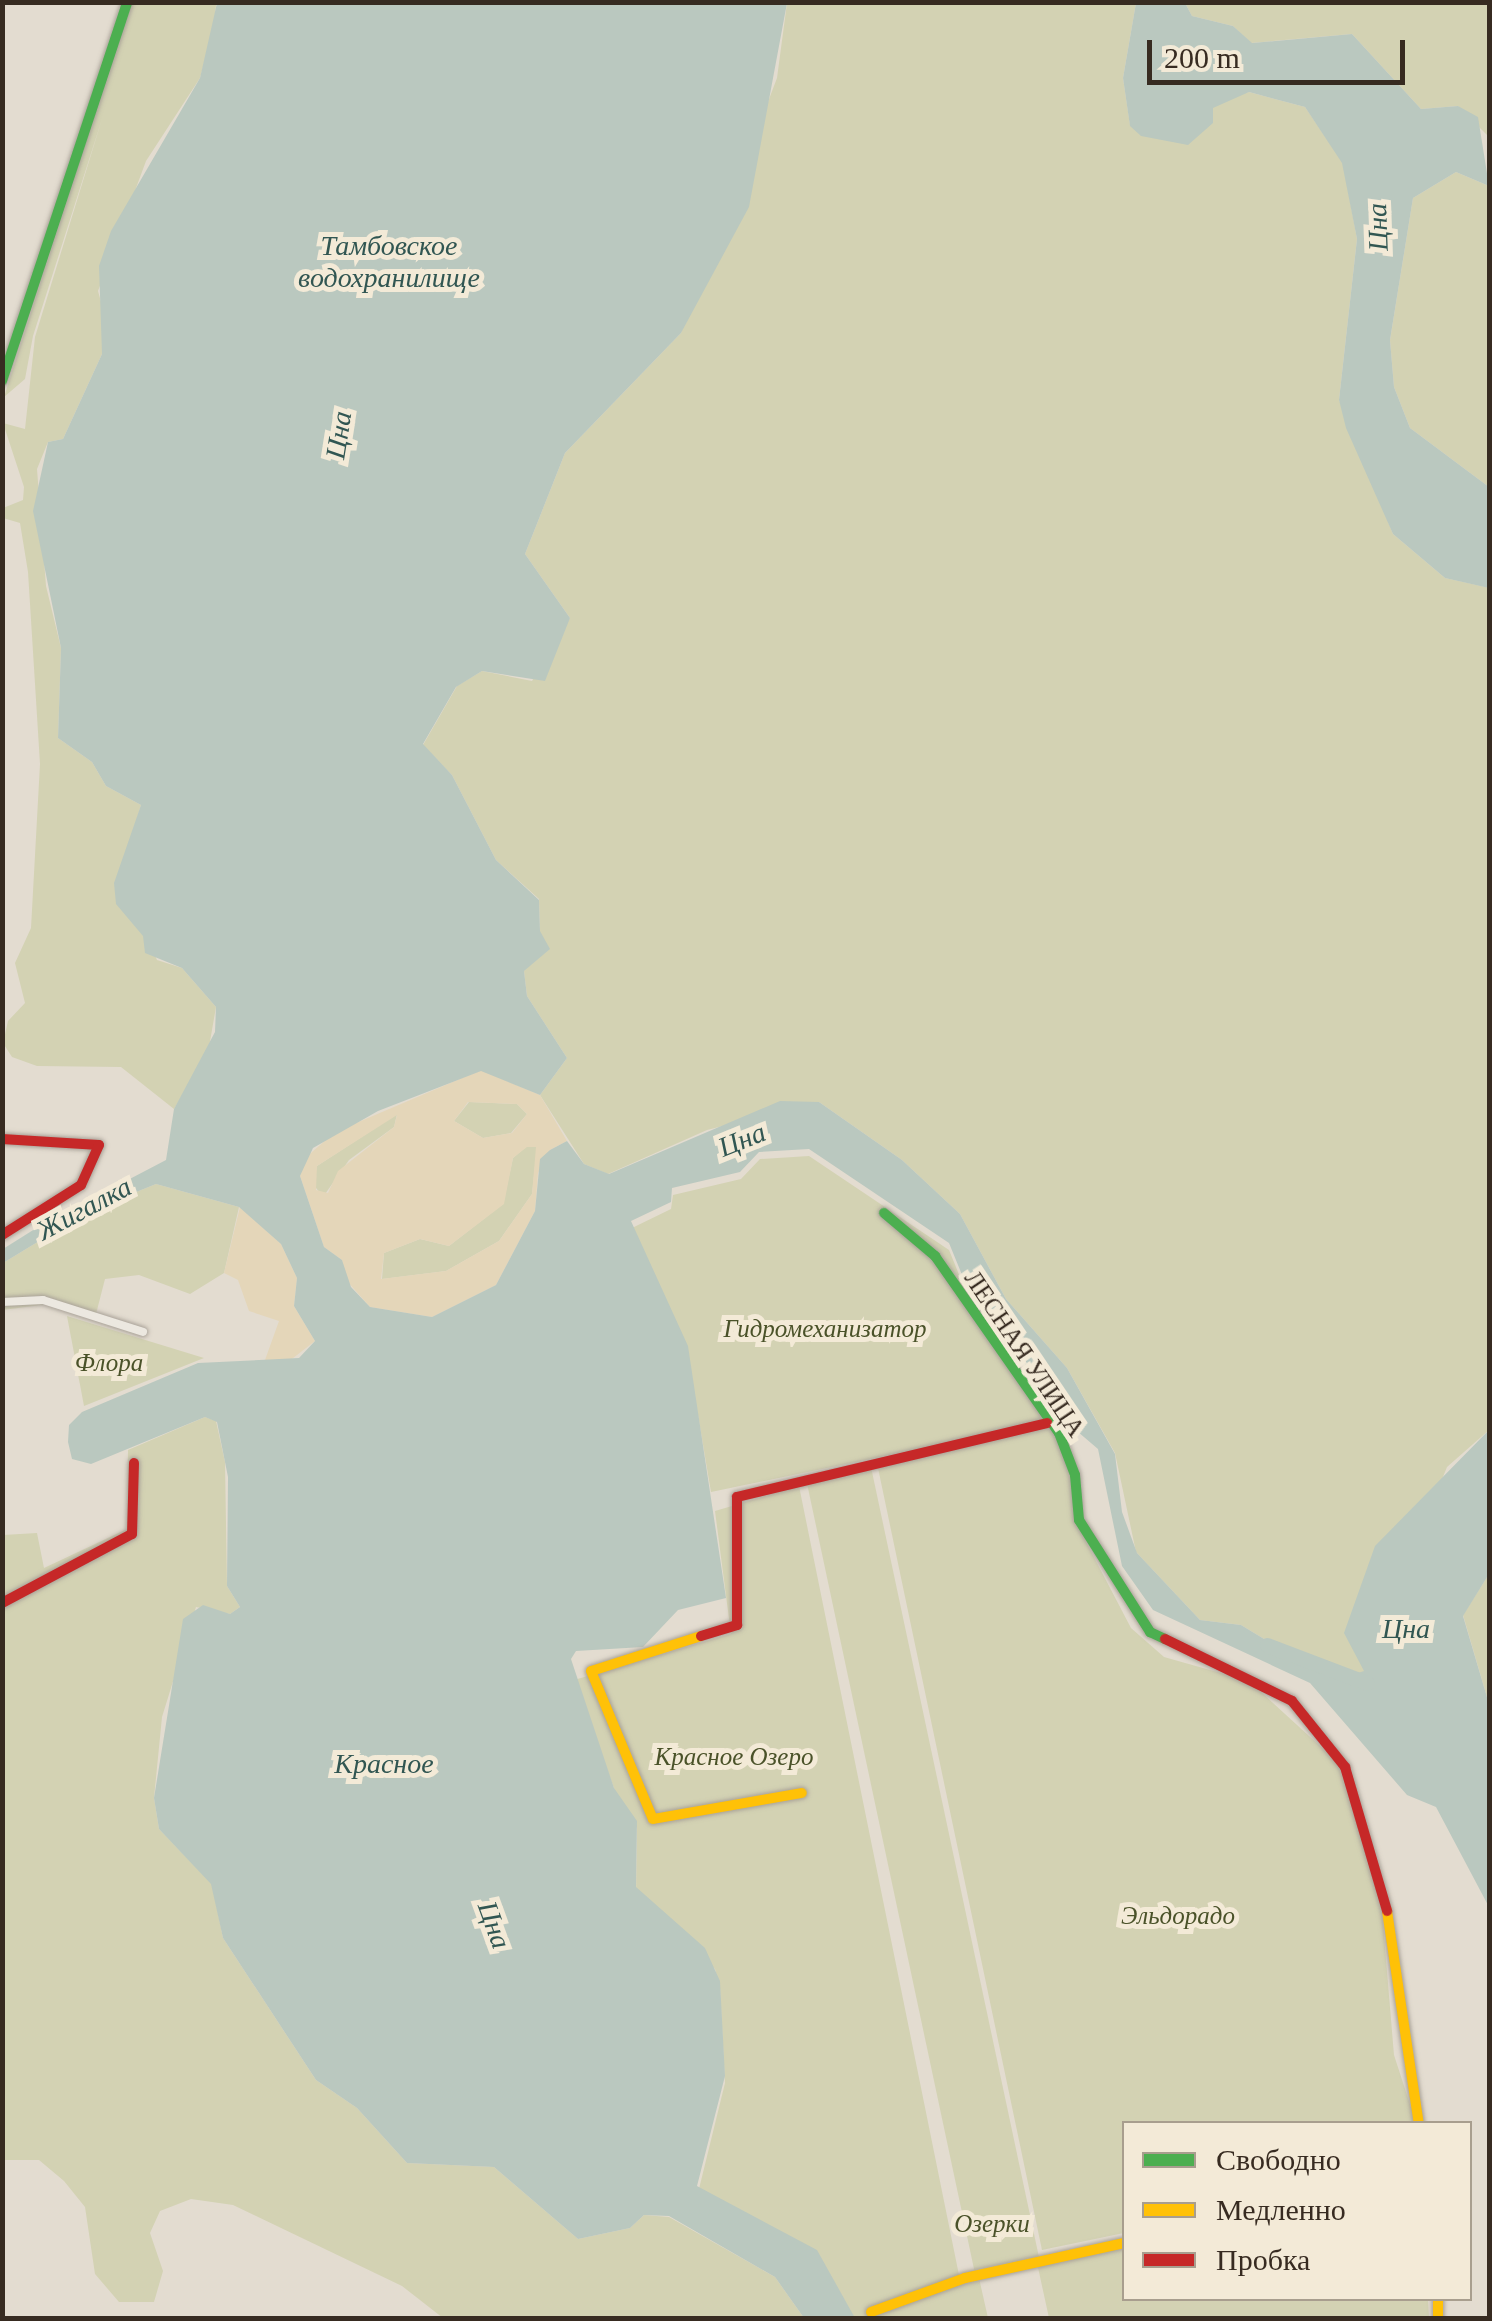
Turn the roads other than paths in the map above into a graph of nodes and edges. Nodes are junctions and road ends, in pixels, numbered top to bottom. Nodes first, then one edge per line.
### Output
1 (126, 2) edge
2 (2, 381) edge
3 (2, 1139) edge
4 (884, 1213) dead end
5 (2, 1234) edge
6 (2, 1302) edge
7 (143, 1332) dead end
8 (1047, 1423) junction
9 (134, 1463) dead end
10 (2, 1603) edge
11 (802, 1793) dead end
12 (1419, 2121) edge
13 (1122, 2243) edge
14 (871, 2312) dead end

1 - 2 street
3 - 5 street
4 - 8 street, ЛЕСНАЯ УЛИЦА
6 - 7 street
8 - 11 street
8 - 12 street, ЛЕСНАЯ УЛИЦА
9 - 10 street
13 - 14 street

